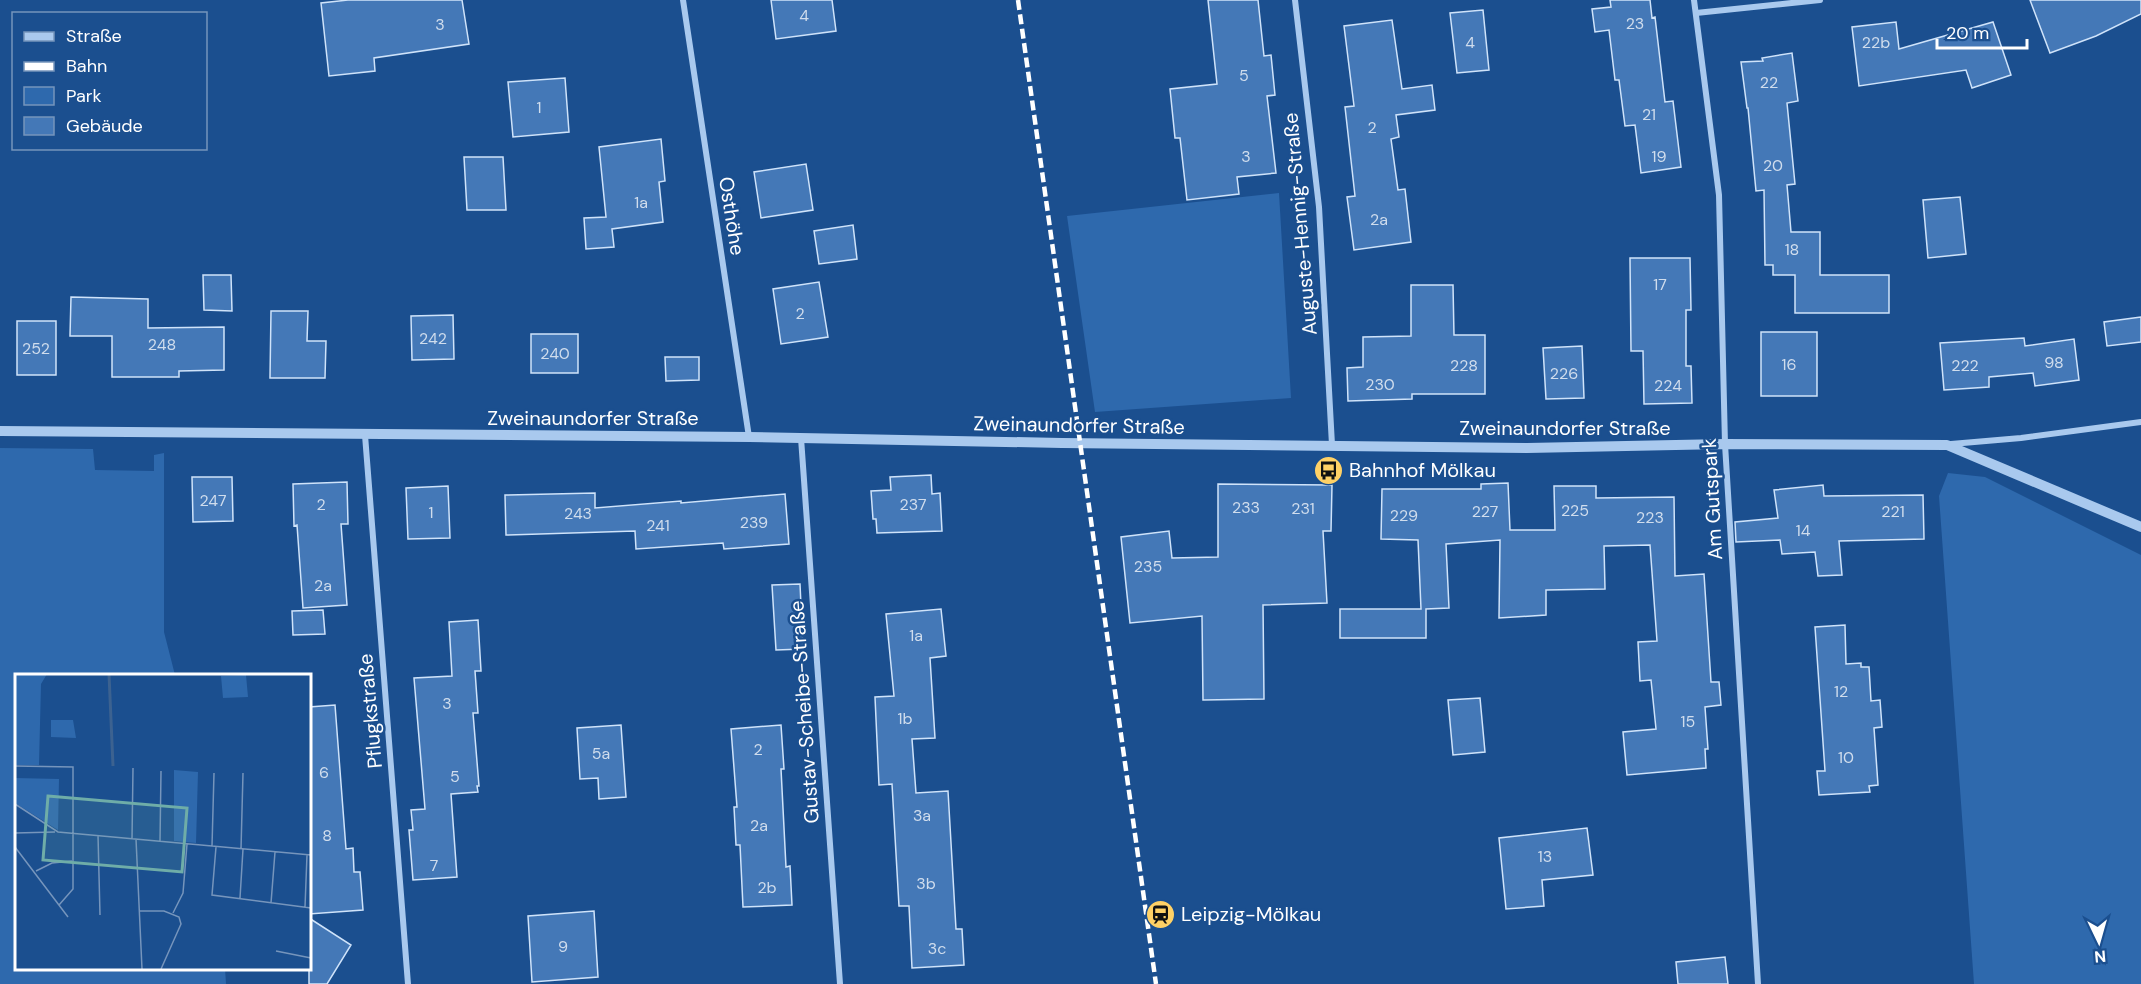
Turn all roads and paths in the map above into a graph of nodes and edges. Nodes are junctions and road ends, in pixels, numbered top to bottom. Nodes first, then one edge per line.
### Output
1 (683, 0) edge
2 (1295, 0) edge
3 (1694, 0) edge
4 (1820, 0) edge
5 (1696, 13) junction
6 (2141, 422) edge
7 (0, 431) edge
8 (365, 435) junction
9 (749, 437) junction
10 (801, 438) junction
11 (1725, 444) junction
12 (1332, 445) junction
13 (1947, 445) junction
14 (2141, 527) edge
15 (408, 984) edge
16 (840, 984) edge
17 (1758, 984) edge

1 - 9 street, Osthöhe
2 - 12 street, Auguste-Hennig-Straße
3 - 5 street, Am Gutspark
4 - 5 street
5 - 11 street, Am Gutspark
6 - 13 street
7 - 8 street, Zweinaundorfer Straße
8 - 9 street, Zweinaundorfer Straße
8 - 15 street, Pflugkstraße
9 - 10 street, Zweinaundorfer Straße
10 - 12 street, Zweinaundorfer Straße
10 - 16 street, Gustav-Scheibe-Straße
11 - 12 street, Zweinaundorfer Straße
11 - 13 street, Zweinaundorfer Straße
11 - 17 street, Am Gutspark
13 - 14 street, Zweinaundorfer Straße

